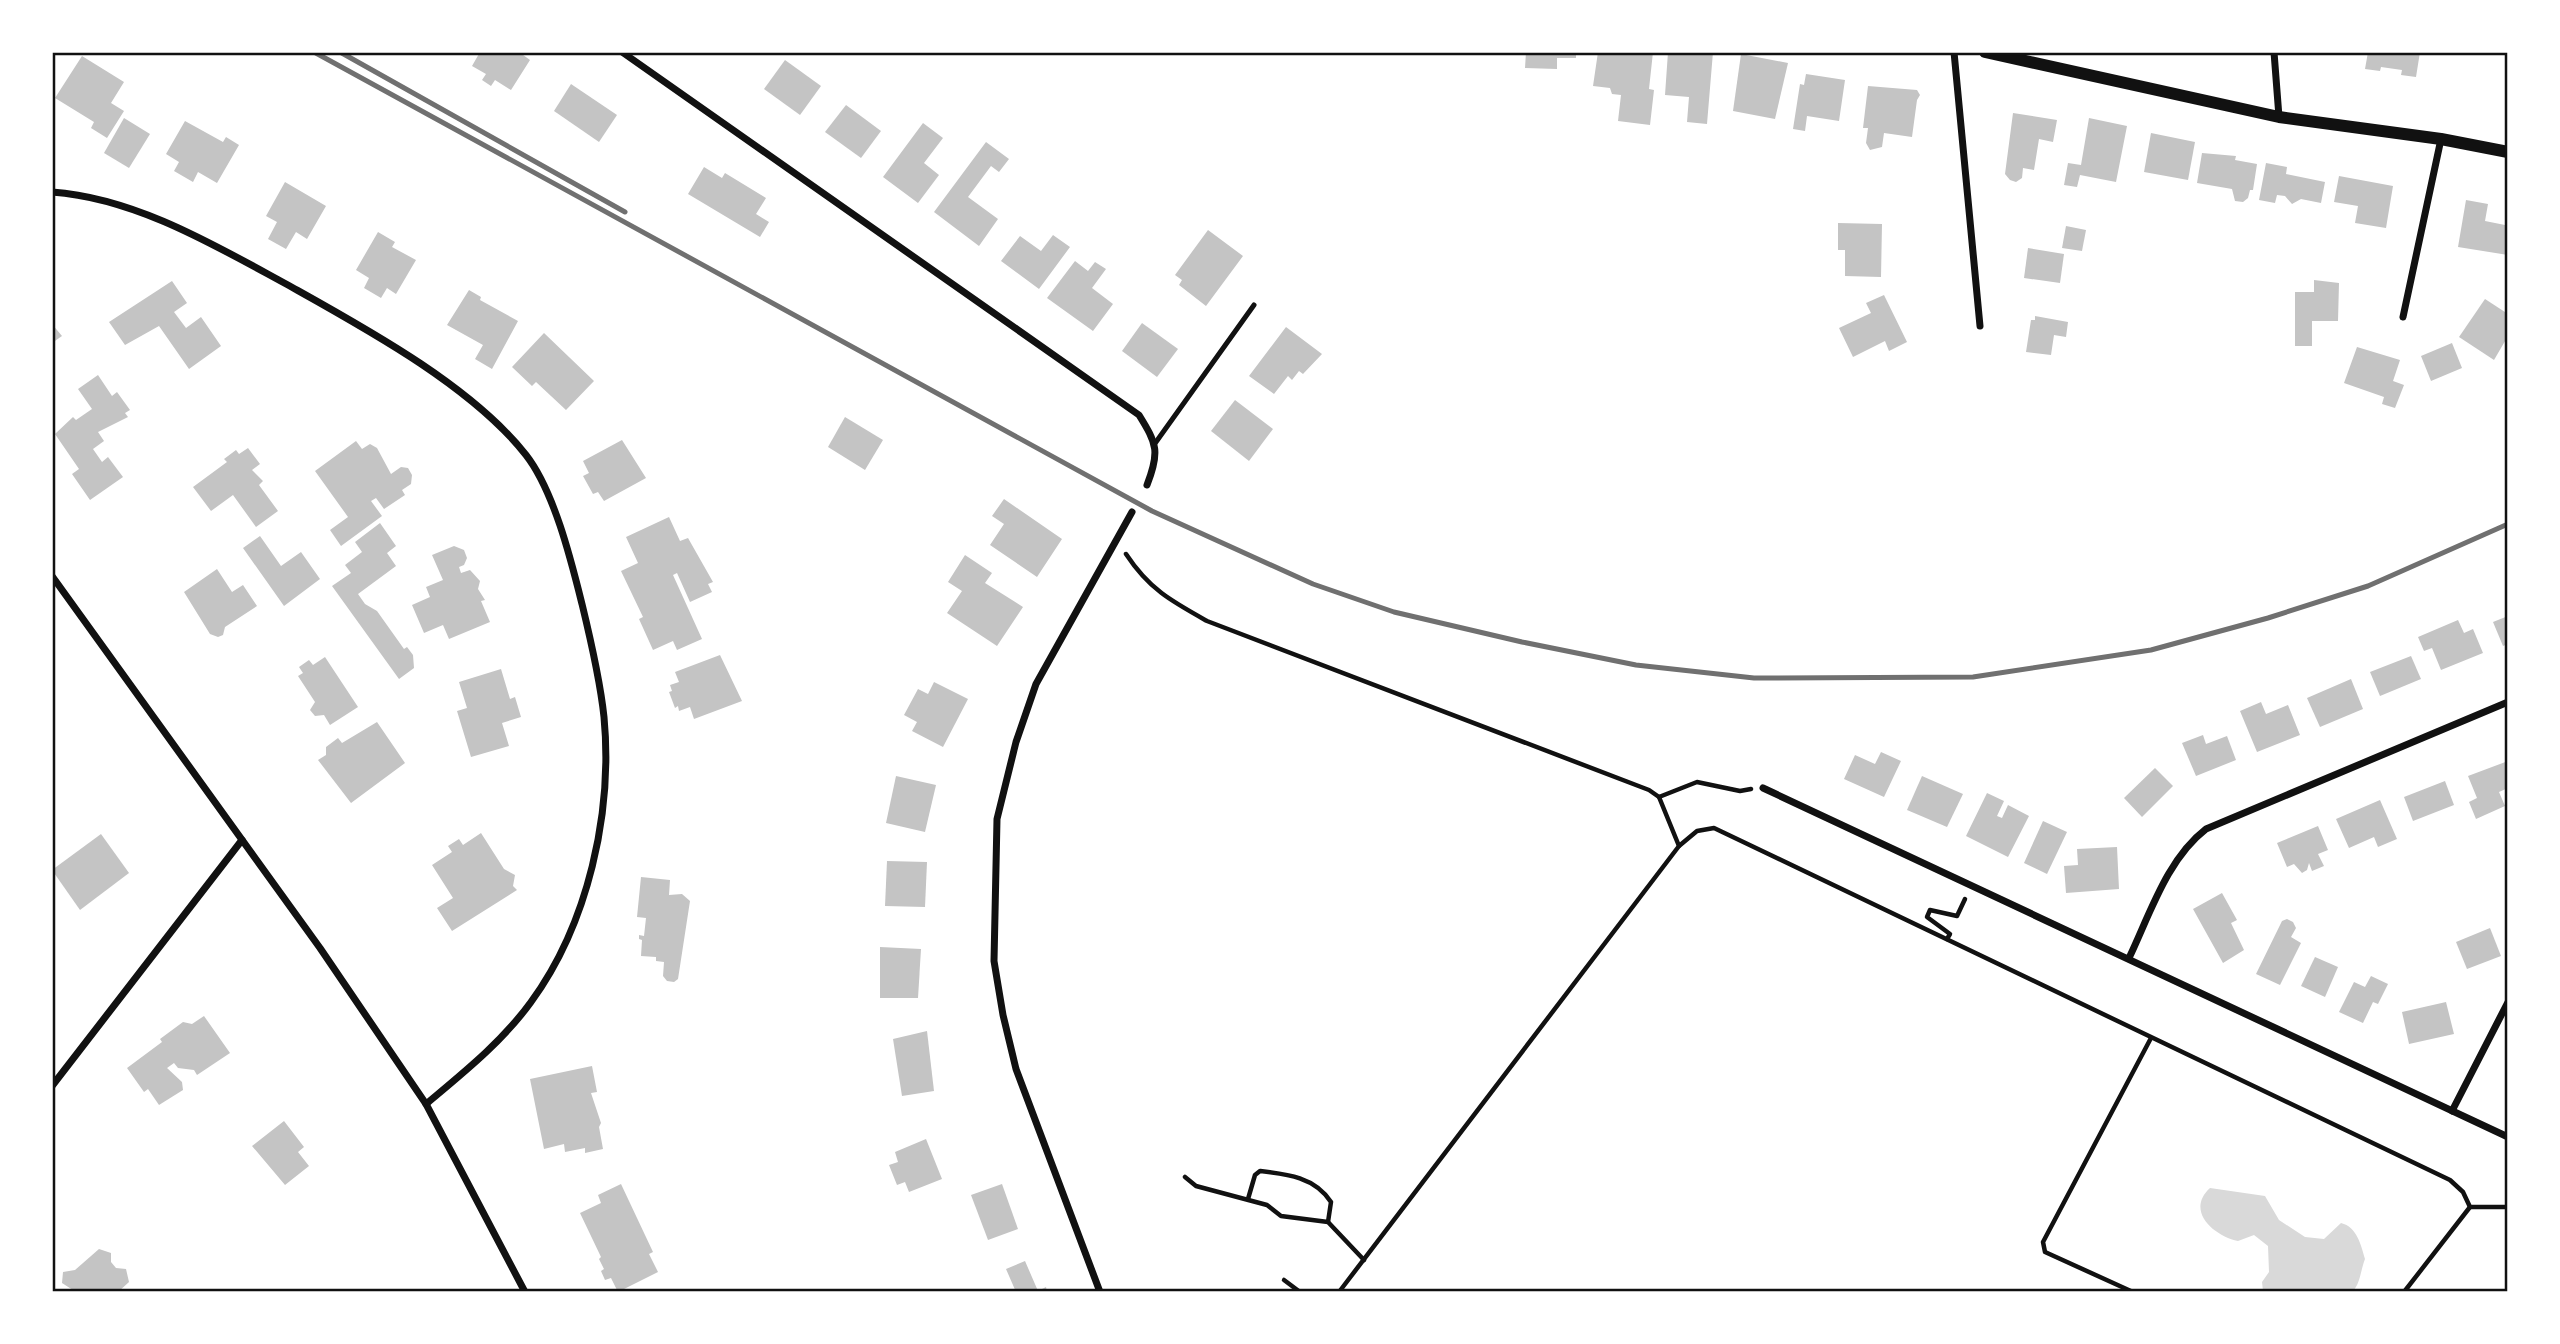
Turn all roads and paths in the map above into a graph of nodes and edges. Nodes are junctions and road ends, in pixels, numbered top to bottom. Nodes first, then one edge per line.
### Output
1 (622, 52) edge
2 (1954, 52) edge
3 (1985, 52) edge
4 (2274, 52) edge
5 (2279, 117) junction
6 (2441, 139) junction
7 (2508, 152) edge
8 (52, 192) edge
9 (1254, 305) dead end
10 (2403, 317) dead end
11 (1980, 326) dead end
12 (1156, 442) junction
13 (1147, 485) dead end
14 (1132, 512) dead end
15 (1116, 539) junction
16 (52, 576) edge
17 (2508, 702) edge
18 (1763, 788) joint
19 (1659, 797) junction
20 (243, 840) junction
21 (1679, 846) junction
22 (1972, 883) junction
23 (1947, 939) junction
24 (2129, 958) junction
25 (2508, 1002) edge
26 (2151, 1038) junction
27 (52, 1086) edge
28 (426, 1104) junction
29 (2452, 1111) junction
30 (2508, 1137) edge
31 (1185, 1177) dead end
32 (1248, 1199) junction
33 (2508, 1207) edge
34 (2470, 1208) junction
35 (1328, 1222) junction
36 (1364, 1260) junction
37 (1284, 1280) dead end
38 (525, 1292) edge
39 (1100, 1292) edge
40 (1300, 1292) edge
41 (1339, 1292) edge
42 (2133, 1292) edge
43 (2404, 1292) edge

1 - 12 street
2 - 11 street
3 - 5 street
4 - 5 street
5 - 6 street
6 - 7 street
6 - 10 street
8 - 28 street
9 - 12 lane
12 - 13 street
14 - 15 street
15 - 19 path
15 - 39 street
16 - 20 street
17 - 24 street
18 - 19 path
18 - 22 street
19 - 21 path
20 - 27 street
20 - 28 street
21 - 23 path
21 - 36 path
22 - 23 path
22 - 24 street
23 - 26 path
24 - 29 street
25 - 29 street
26 - 34 path
26 - 42 path
28 - 38 street
29 - 30 street
31 - 32 path
32 - 35 path
32 - 35 path
33 - 34 path
34 - 43 path
35 - 36 path
36 - 41 path
37 - 40 path

